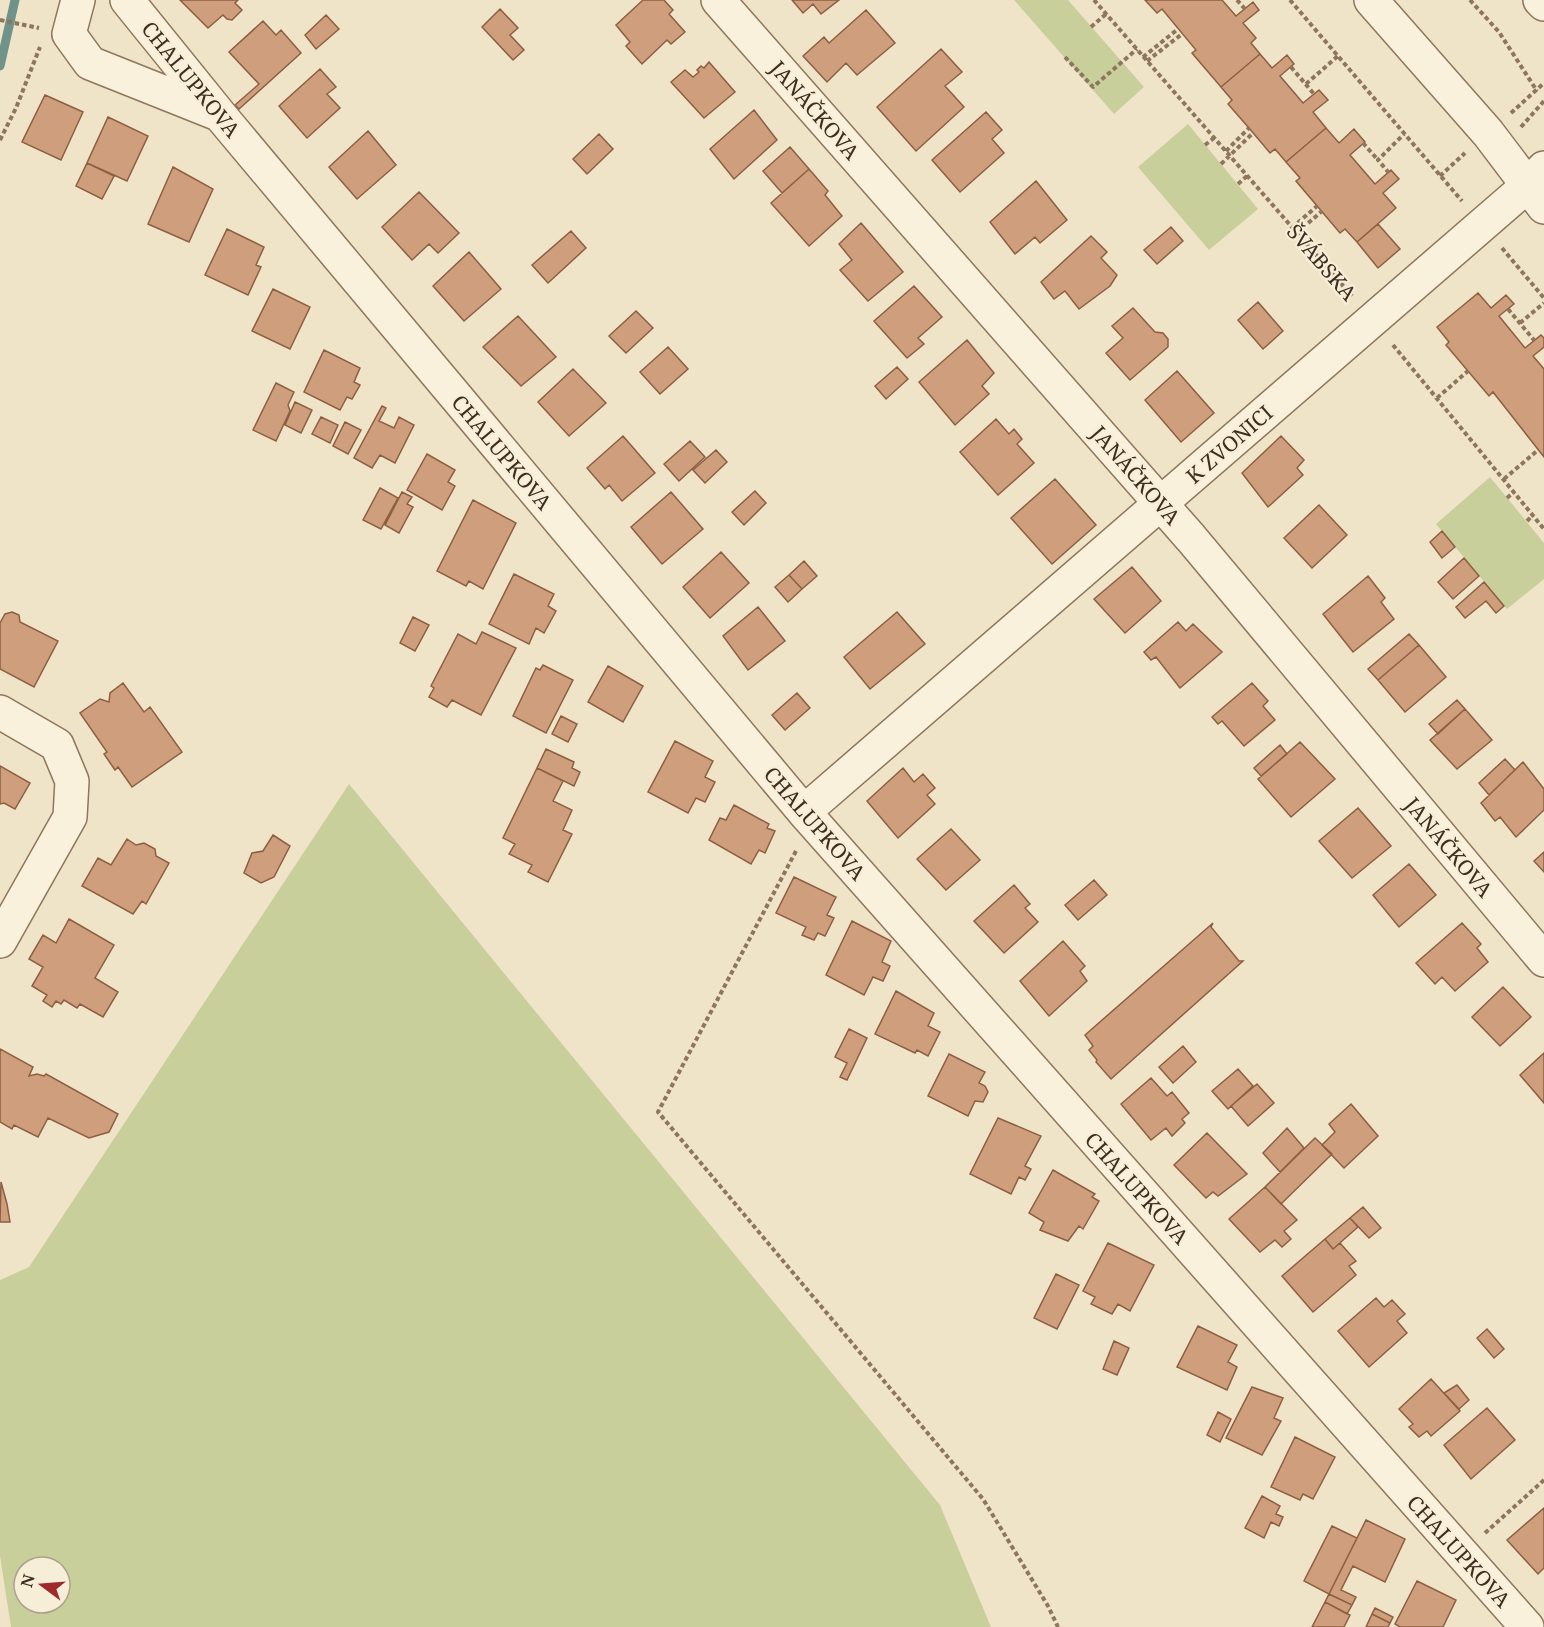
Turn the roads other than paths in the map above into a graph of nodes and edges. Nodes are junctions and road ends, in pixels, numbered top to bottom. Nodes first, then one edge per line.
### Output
1 (78, 0) edge
2 (127, 0) edge
3 (718, 0) edge
4 (1371, 0) edge
5 (1540, 0) edge
6 (1544, 4) edge
7 (220, 115) junction
8 (1538, 187) edge
9 (1161, 504) junction
10 (0, 712) edge
11 (808, 817) junction
12 (0, 941) edge
13 (1544, 960) edge
14 (1527, 1627) edge

1 - 7 street
2 - 7 street, CHALUPKOVA
3 - 9 street, JANÁČKOVA
4 - 8 street
5 - 6 street
7 - 11 street, CHALUPKOVA
8 - 9 street, K ZVONICI
9 - 11 street, K ZVONICI
9 - 13 street, JANÁČKOVA
10 - 12 street
11 - 14 street, CHALUPKOVA

